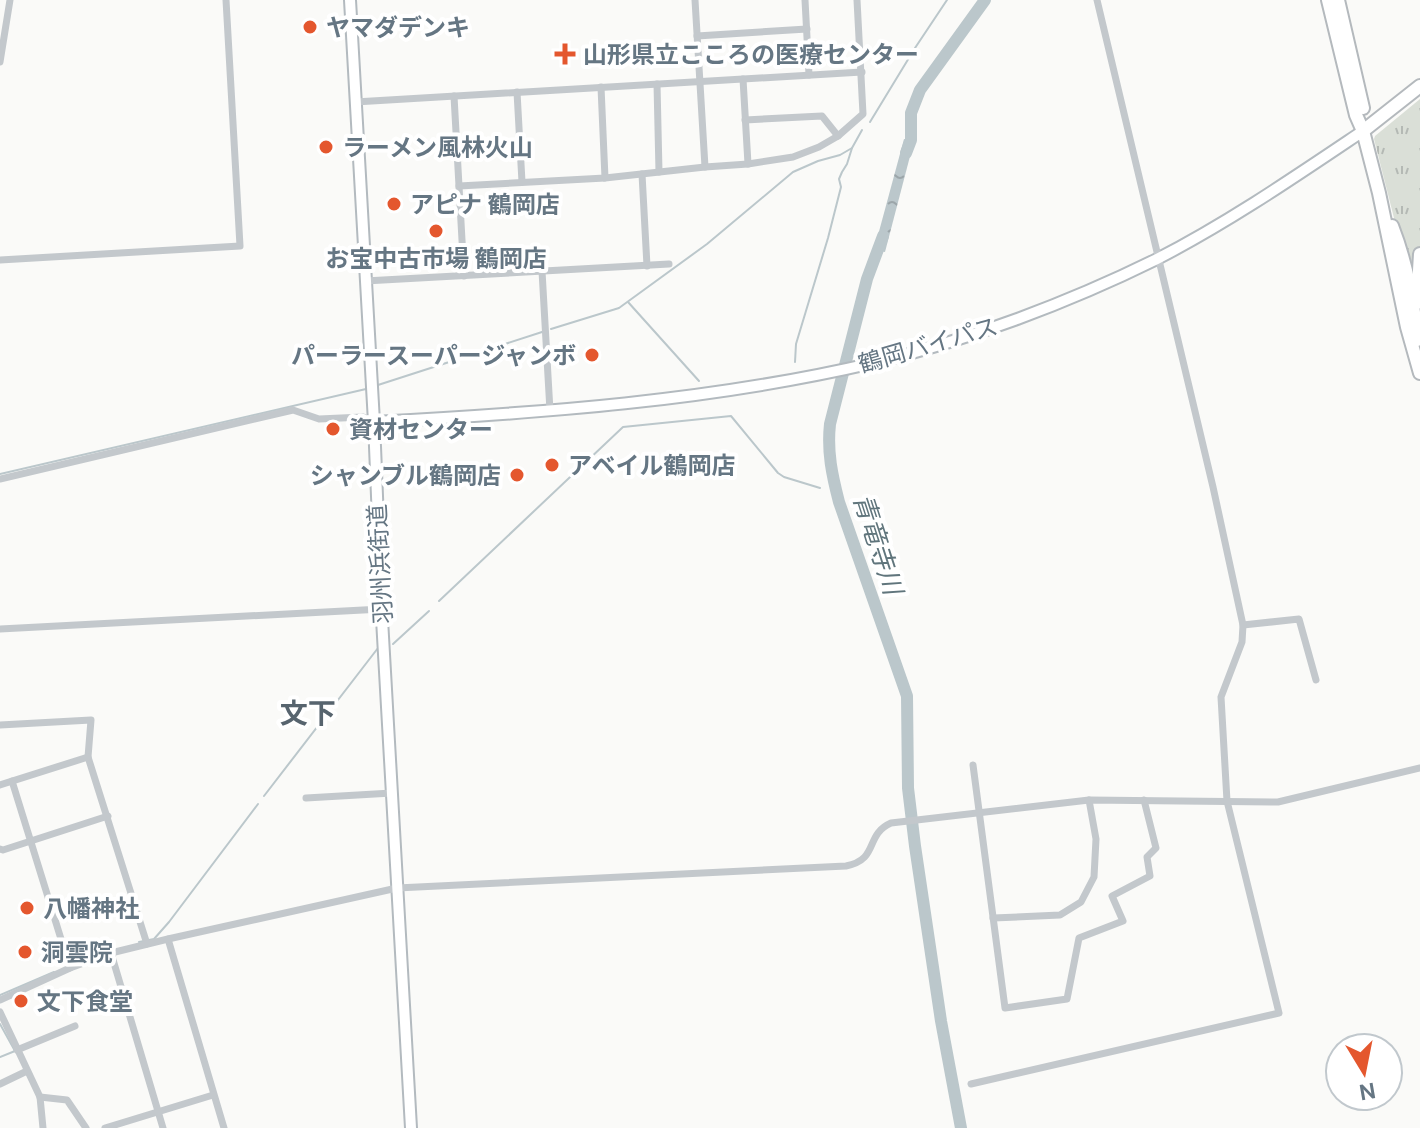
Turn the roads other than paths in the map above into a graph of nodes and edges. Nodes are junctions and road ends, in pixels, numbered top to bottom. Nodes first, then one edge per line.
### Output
1 (10, 0) edge
2 (226, 0) edge
3 (350, 0) edge
4 (695, 0) edge
5 (805, 0) edge
6 (857, 0) edge
7 (1097, 0) edge
8 (1328, 0) edge
9 (1338, 0) edge
10 (807, 29) junction
11 (697, 36) junction
12 (0, 62) edge
13 (862, 72) junction
14 (809, 75) junction
15 (743, 79) junction
16 (700, 82) junction
17 (657, 84) junction
18 (1420, 86) edge
19 (601, 87) junction
20 (517, 92) junction
21 (454, 96) junction
22 (355, 102) junction
23 (745, 120) junction
24 (1363, 131) junction
25 (838, 136) junction
26 (748, 164) junction
27 (705, 167) junction
28 (659, 172) junction
29 (642, 174) junction
30 (605, 178) junction
31 (522, 182) junction
32 (459, 186) junction
33 (1379, 193) junction
34 (1420, 254) edge
35 (1157, 258) junction
36 (0, 260) edge
37 (669, 264) dead end
38 (647, 266) junction
39 (542, 271) junction
40 (464, 276) junction
41 (365, 281) junction
42 (1415, 324) junction
43 (1419, 368) edge
44 (550, 411) junction
45 (374, 422) junction
46 (0, 479) edge
47 (382, 609) junction
48 (1243, 625) junction
49 (0, 629) edge
50 (1316, 680) dead end
51 (0, 725) edge
52 (88, 757) junction
53 (973, 765) dead end
54 (1420, 768) edge
55 (12, 781) junction
56 (0, 785) edge
57 (392, 793) junction
58 (306, 798) dead end
59 (1089, 800) junction
60 (1144, 800) junction
61 (1227, 801) junction
62 (980, 814) junction
63 (108, 816) junction
64 (30, 841) junction
65 (0, 849) edge
66 (397, 888) junction
67 (993, 918) junction
68 (168, 939) junction
69 (146, 942) junction
70 (111, 953) junction
71 (70, 966) junction
72 (0, 1000) edge
73 (1, 1014) edge
74 (75, 1026) dead end
75 (17, 1050) junction
76 (27, 1071) junction
77 (0, 1084) edge
78 (971, 1084) dead end
79 (213, 1095) junction
80 (40, 1097) junction
81 (158, 1112) junction
82 (43, 1128) edge
83 (86, 1128) edge
84 (105, 1128) edge
85 (163, 1128) edge
86 (224, 1128) edge
87 (411, 1128) edge

1 - 12 street
2 - 36 street
3 - 22 main road, 羽州浜街道
4 - 11 street
5 - 10 street
6 - 13 street
7 - 35 street
8 - 24 highway
9 - 24 highway
10 - 11 street
10 - 14 street
11 - 16 street
13 - 14 street
13 - 25 street
14 - 15 street
15 - 16 street
15 - 23 street
16 - 17 street
16 - 27 street
17 - 19 street
17 - 28 street
18 - 24 highway, 鶴岡バイパス
19 - 20 street
19 - 30 street
20 - 21 street
20 - 31 street
21 - 22 street
21 - 32 street
22 - 41 main road, 羽州浜街道
23 - 25 street
23 - 26 street
24 - 33 highway
24 - 35 main road, 鶴岡バイパス
25 - 26 street
26 - 27 street
27 - 28 street
28 - 29 street
29 - 30 street
29 - 38 street
30 - 31 street
31 - 32 street
32 - 40 street
33 - 42 highway
33 - 43 highway
34 - 42 highway
35 - 44 main road, 鶴岡バイパス
35 - 48 street
37 - 38 street
38 - 39 street
39 - 40 street
39 - 44 street
40 - 41 street
41 - 45 main road, 羽州浜街道
42 - 43 highway
44 - 45 main road, 鶴岡バイパス
45 - 46 street
45 - 47 main road, 羽州浜街道
47 - 49 street
47 - 57 main road, 羽州浜街道
48 - 50 street
48 - 61 street
51 - 52 street
52 - 55 street
52 - 63 street
53 - 62 street
54 - 61 street
55 - 56 street
55 - 64 street
57 - 58 street
57 - 66 main road, 羽州浜街道
59 - 60 street
59 - 62 street
59 - 67 street
60 - 61 street
60 - 67 street
61 - 78 street
62 - 66 street
62 - 67 street
63 - 64 street
63 - 69 street
64 - 65 street
64 - 71 street
66 - 68 street
66 - 87 main road, 羽州浜街道
68 - 69 street
68 - 79 street
69 - 70 street
70 - 71 street
70 - 81 street
71 - 72 street
73 - 75 street
74 - 75 street
75 - 76 street
76 - 77 street
76 - 80 street
79 - 81 street
79 - 86 street
80 - 82 street
80 - 83 street
81 - 84 street
81 - 85 street

